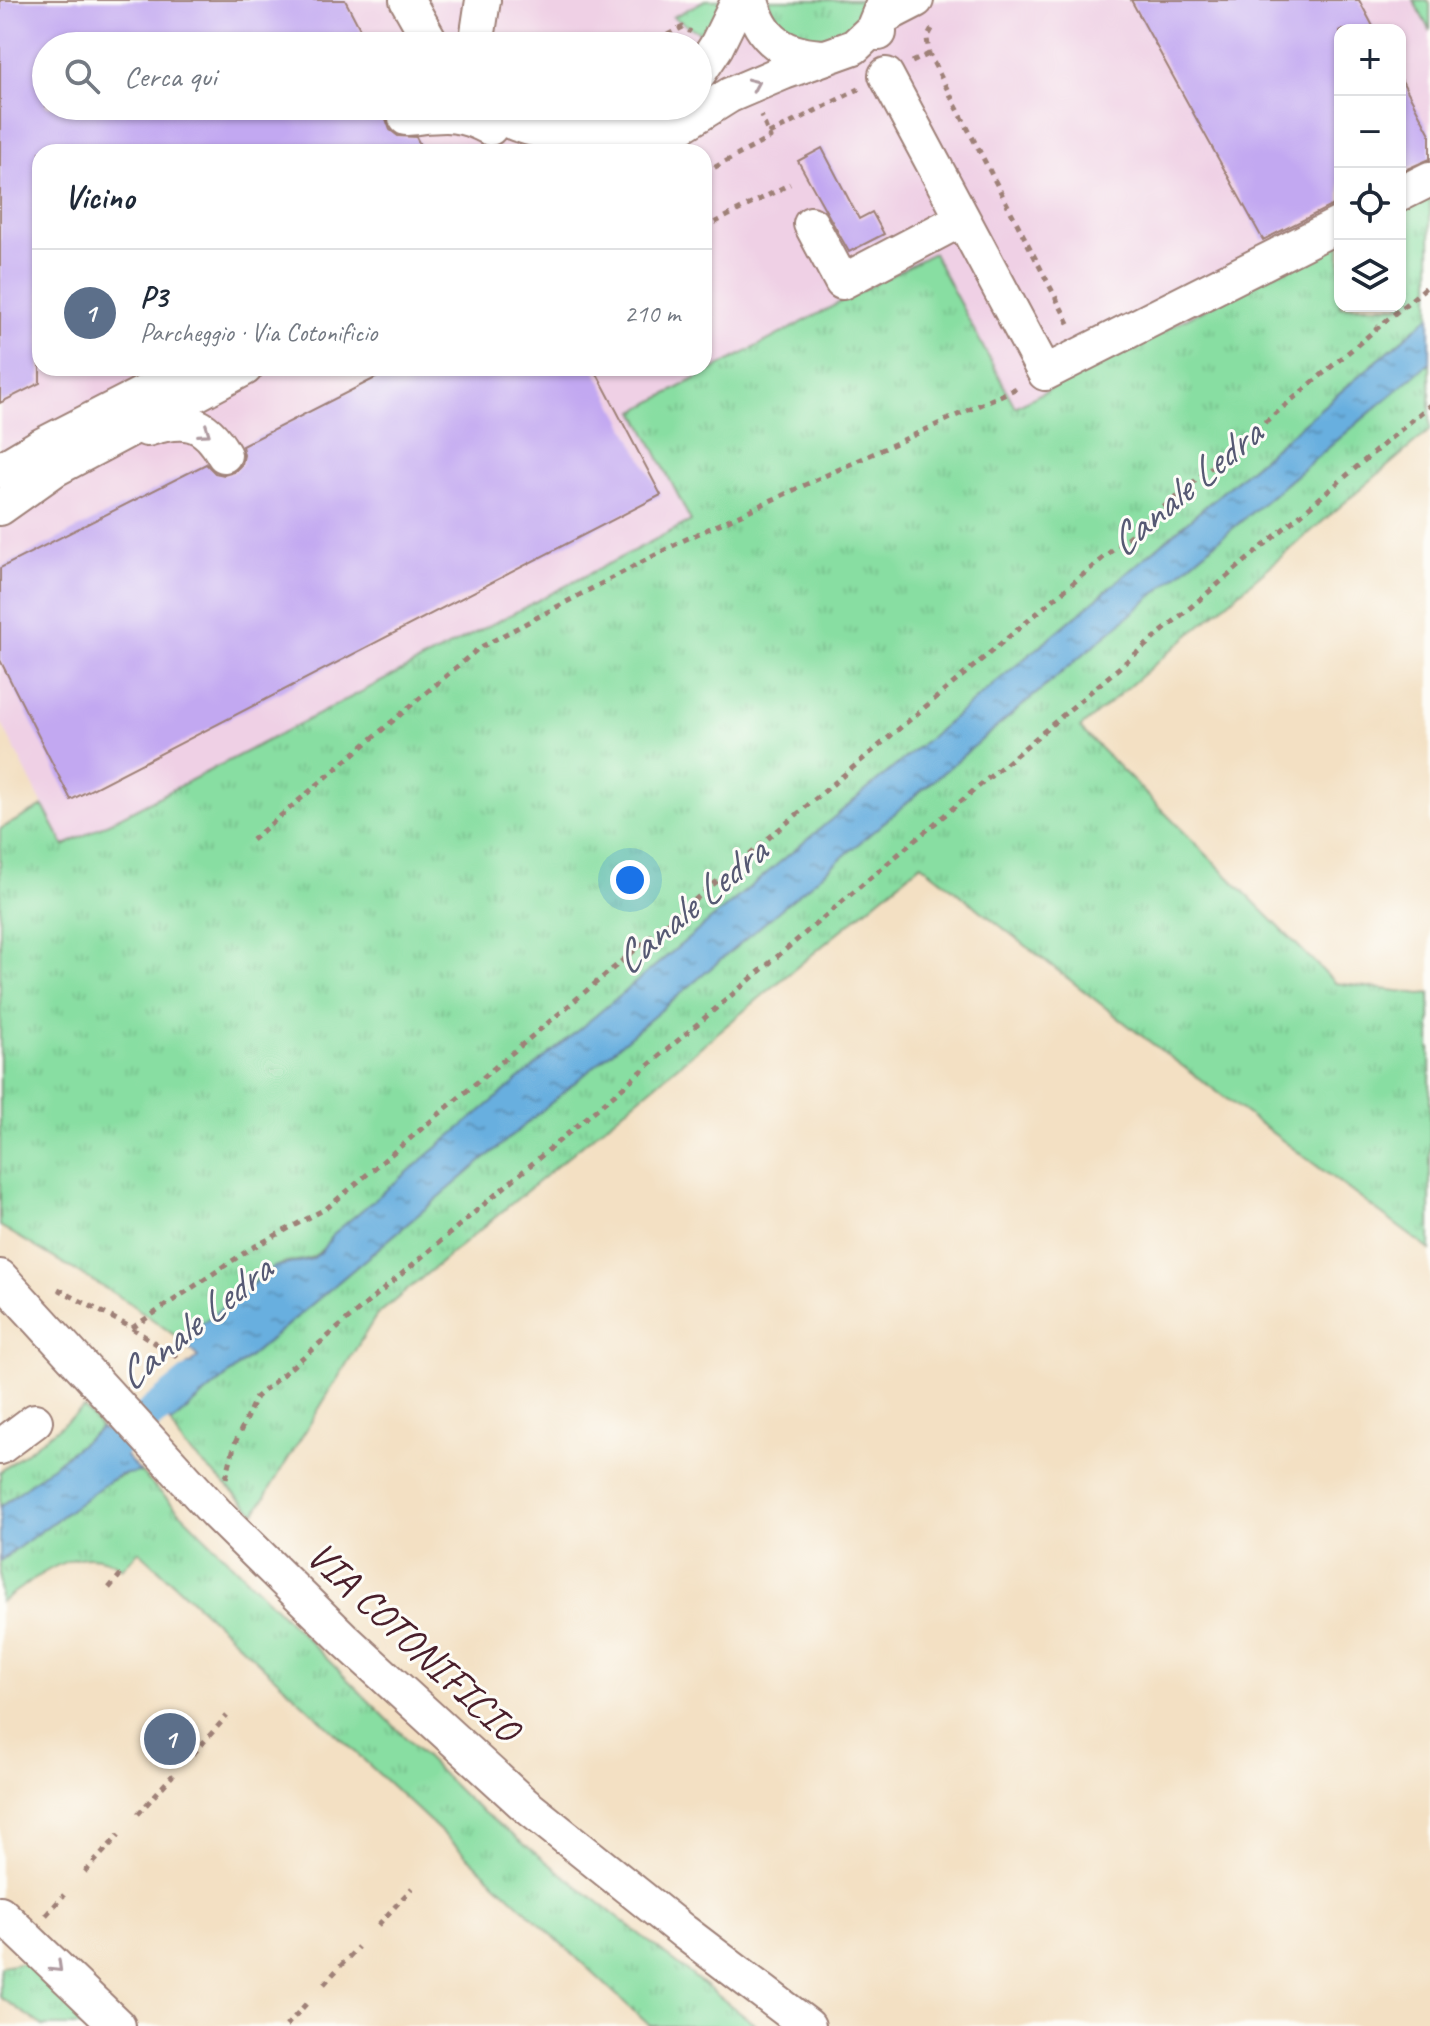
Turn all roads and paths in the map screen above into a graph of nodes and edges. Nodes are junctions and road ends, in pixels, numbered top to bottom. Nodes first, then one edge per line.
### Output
1 (407, 0) edge
2 (483, 0) edge
3 (739, 0) edge
4 (751, 0) edge
5 (922, 9) edge
6 (882, 10) edge
7 (425, 32) edge
8 (478, 32) edge
9 (673, 32) edge
10 (691, 32) edge
11 (712, 53) edge
12 (834, 55) junction
13 (874, 82) junction
14 (712, 104) edge
15 (759, 111) dead end
16 (651, 120) edge
17 (678, 120) edge
18 (487, 123) edge
19 (769, 134) junction
20 (634, 141) edge
21 (712, 169) edge
22 (1430, 179) edge
23 (790, 184) dead end
24 (1406, 191) edge
25 (962, 219) junction
26 (712, 224) edge
27 (811, 224) dead end
28 (1334, 227) edge
29 (1430, 284) edge
30 (1084, 353) junction
31 (1045, 373) junction
32 (178, 376) edge
33 (230, 376) edge
34 (135, 398) junction
35 (1430, 405) edge
36 (0, 454) edge
37 (224, 455) dead end
38 (55, 469) junction
39 (0, 470) edge
40 (0, 508) edge
41 (252, 840) dead end
42 (0, 1277) edge
43 (53, 1287) dead end
44 (132, 1328) junction
45 (178, 1358) dead end
46 (35, 1421) dead end
47 (0, 1447) edge
48 (217, 1514) junction
49 (121, 1574) dead end
50 (109, 1588) dead end
51 (227, 1716) dead end
52 (193, 1754) dead end
53 (173, 1775) dead end
54 (138, 1814) dead end
55 (119, 1835) dead end
56 (85, 1872) dead end
57 (412, 1888) dead end
58 (64, 1895) dead end
59 (0, 1913) edge
60 (43, 1918) dead end
61 (378, 1925) dead end
62 (358, 1947) dead end
63 (324, 1984) dead end
64 (306, 2004) dead end
65 (118, 2026) edge
66 (286, 2026) edge
67 (808, 2026) edge

1 - 7 street
2 - 8 street
3 - 11 street
4 - 12 street
5 - 6 street
5 - 30 path
6 - 12 street
6 - 13 street
9 - 10 path
12 - 13 street
14 -> 12 street
13 - 19 path
13 - 25 street
15 - 19 path
16 - 20 street
20 -> 17 street
18 - 20 street
19 - 21 path
22 - 24 street
23 - 26 path
25 - 27 street
25 - 31 street
28 - 30 street
29 - 44 path
30 - 31 street
31 - 41 path
32 - 34 street
33 - 38 street
34 - 36 street
34 - 39 street
35 - 48 path
38 -> 37 street
38 - 40 street
42 - 48 street, VIA COTONIFICIO
43 - 44 path
44 - 45 path
46 - 47 street
48 - 67 street, VIA COTONIFICIO
49 - 50 path
51 - 52 path
53 - 54 path
55 - 56 path
57 - 61 path
58 - 60 path
59 -> 65 street
62 - 63 path
64 - 66 path

